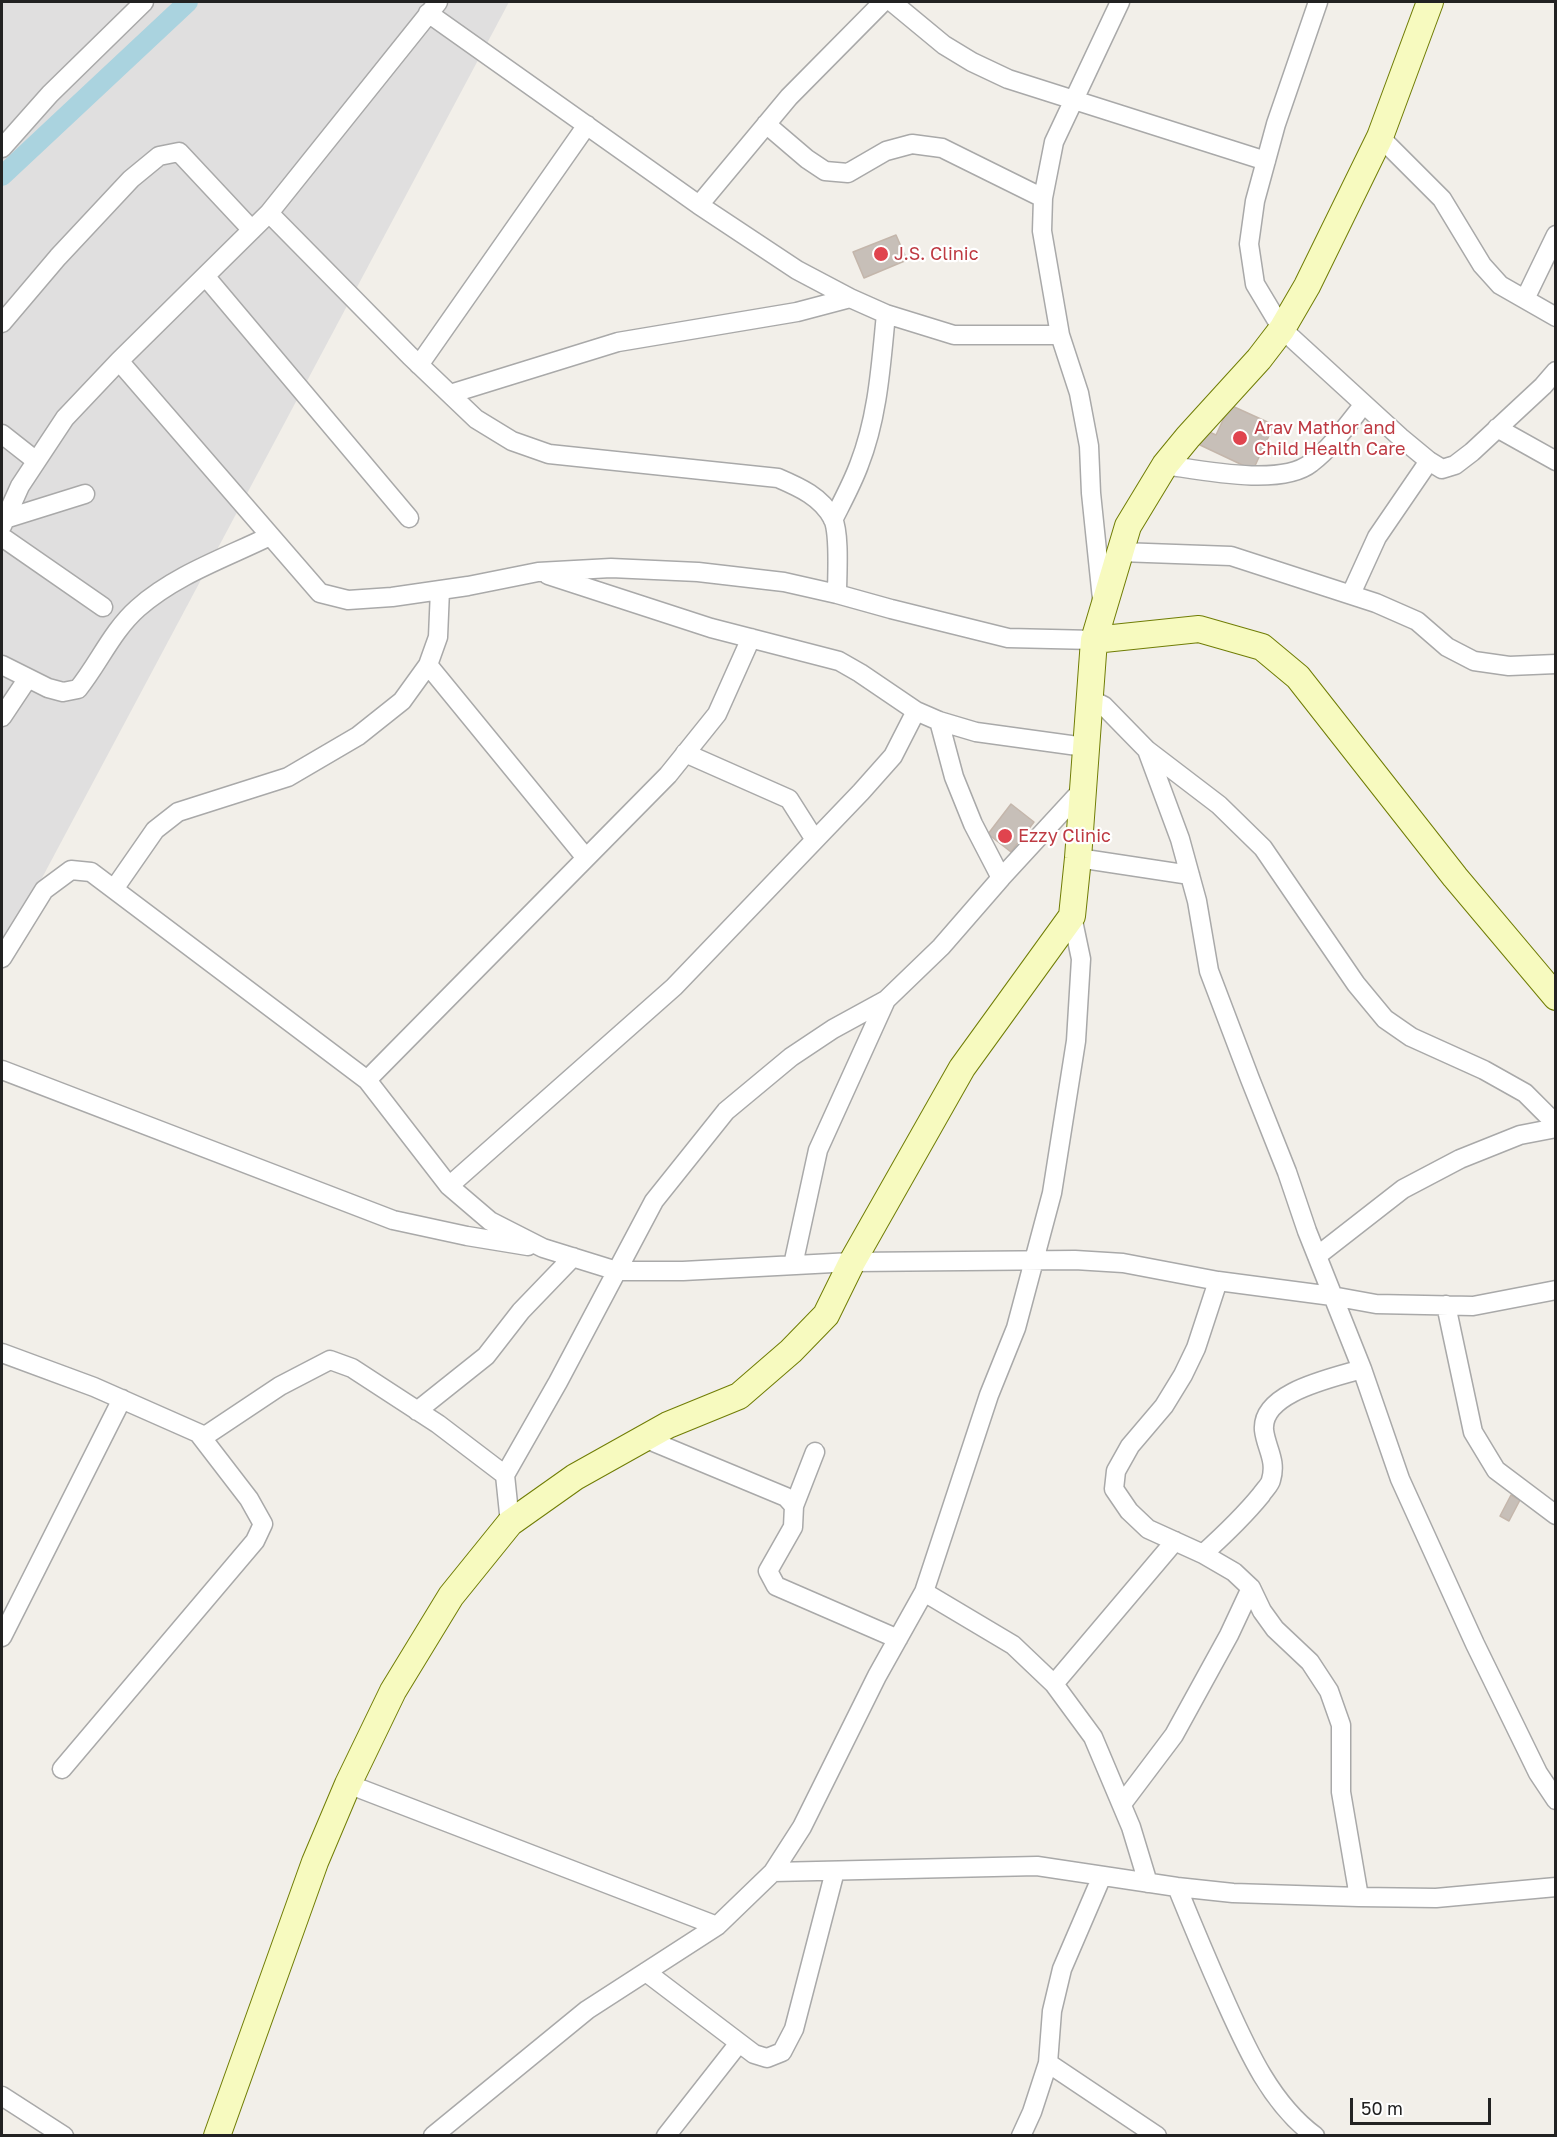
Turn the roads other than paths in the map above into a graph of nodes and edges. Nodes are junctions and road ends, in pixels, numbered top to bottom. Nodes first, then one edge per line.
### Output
1 (144, 2) edge
2 (892, 2) edge
3 (1120, 2) edge
4 (1318, 2) edge
5 (1430, 2) edge
6 (872, 6) edge
7 (433, 7) edge
8 (1074, 98) junction
9 (766, 124) junction
10 (587, 125) junction
11 (1380, 137) junction
12 (2, 148) edge
13 (1266, 161) junction
14 (1043, 198) junction
15 (699, 205) junction
16 (269, 213) junction
17 (252, 230) junction
18 (1556, 235) edge
19 (206, 277) junction
20 (850, 298) junction
21 (1525, 299) junction
22 (886, 314) junction
23 (1556, 317) edge
24 (2, 323) edge
25 (1282, 329) junction
26 (1060, 335) junction
27 (118, 361) junction
28 (419, 365) junction
29 (1556, 372) edge
30 (450, 394) junction
31 (1364, 404) junction
32 (1497, 428) junction
33 (2, 434) edge
34 (35, 460) junction
35 (1429, 461) junction
36 (1556, 461) edge
37 (1165, 465) junction
38 (85, 494) dead end
39 (410, 518) dead end
40 (833, 520) junction
41 (2, 527) edge
42 (270, 536) junction
43 (1120, 552) junction
44 (538, 572) junction
45 (440, 590) junction
46 (837, 594) junction
47 (1351, 594) junction
48 (103, 607) dead end
49 (1103, 608) junction
50 (751, 638) junction
51 (1094, 640) junction
52 (428, 664) junction
53 (1556, 664) edge
54 (2, 665) edge
55 (28, 678) junction
56 (1089, 698) junction
57 (916, 711) junction
58 (2, 717) edge
59 (939, 722) junction
60 (1085, 747) junction
61 (1147, 750) junction
62 (686, 753) junction
63 (1082, 790) junction
64 (815, 840) junction
65 (586, 858) junction
66 (1078, 858) junction
67 (1190, 875) junction
68 (1001, 878) junction
69 (114, 889) junction
70 (1072, 916) junction
71 (2, 958) edge
72 (1556, 997) edge
73 (886, 1000) junction
74 (2, 1070) edge
75 (367, 1080) junction
76 (1556, 1124) edge
77 (1556, 1128) edge
78 (449, 1186) junction
79 (543, 1248) junction
80 (1317, 1256) junction
81 (573, 1257) junction
82 (1035, 1261) junction
83 (852, 1262) junction
84 (793, 1265) junction
85 (617, 1271) junction
86 (1218, 1281) junction
87 (1556, 1290) edge
88 (1332, 1296) junction
89 (1446, 1305) junction
90 (2, 1353) edge
91 (1362, 1369) junction
92 (122, 1399) junction
93 (417, 1411) junction
94 (199, 1434) junction
95 (644, 1438) junction
96 (815, 1452) dead end
97 (505, 1475) junction
98 (794, 1506) junction
99 (1556, 1515) edge
100 (510, 1523) junction
101 (1175, 1541) junction
102 (1203, 1554) junction
103 (1251, 1588) junction
104 (924, 1592) junction
105 (2, 1637) edge
106 (898, 1639) junction
107 (1054, 1684) junction
108 (62, 1769) dead end
109 (348, 1784) junction
110 (1556, 1800) edge
111 (1122, 1804) junction
112 (835, 1870) junction
113 (773, 1872) junction
114 (1102, 1876) junction
115 (1148, 1883) junction
116 (1177, 1887) junction
117 (1556, 1887) edge
118 (1359, 1897) junction
119 (717, 1926) junction
120 (646, 1972) junction
121 (739, 2043) junction
122 (1048, 2063) junction
123 (2, 2096) edge
124 (64, 2136) edge
125 (217, 2136) edge
126 (433, 2136) edge
127 (666, 2136) edge
128 (1021, 2136) edge
129 (1157, 2136) edge
130 (1315, 2136) edge

1 - 12 street
2 - 8 street
3 - 8 street
4 - 13 street
5 - 11 street
6 - 9 street
7 - 10 street
7 - 16 street
8 - 13 street
8 - 14 street
9 - 14 street
9 - 15 street
10 - 15 street
10 - 28 street
11 - 21 street
11 - 25 street
13 - 25 street
14 - 26 street
15 - 20 street
16 - 17 street
16 - 28 street
17 - 19 street
17 - 24 street
18 - 21 street
19 - 27 street
19 - 39 street
20 - 22 street
20 - 30 street
21 - 23 street
22 - 26 street
22 - 40 street
25 - 31 street
25 - 37 street
26 - 49 street
27 - 34 street
27 - 42 street
28 - 30 street
29 - 32 street
30 - 40 street
31 - 35 street
31 - 37 street
32 - 35 street
32 - 36 street
33 - 34 street
34 - 41 street
35 - 47 street
37 - 43 street
38 - 41 street
40 - 46 street
41 - 48 street
42 - 45 street
42 - 55 street
43 - 47 street
43 - 49 street
44 - 45 street
44 - 46 street
44 - 50 street
45 - 52 street
46 - 51 street
47 - 53 street
49 - 51 street
50 - 57 street
50 - 62 street
51 - 56 street
51 - 72 street
52 - 65 street
52 - 69 street
54 - 55 street
55 - 58 street
56 - 60 street
56 - 61 street
57 - 59 street
57 - 64 street
59 - 60 street
59 - 68 street
60 - 63 street
61 - 67 street
61 - 76 street
62 - 64 street
62 - 65 street
63 - 66 street
63 - 68 street
64 - 78 street
65 - 75 street
66 - 67 street
66 - 70 street
67 - 80 street
68 - 73 street
69 - 71 street
69 - 75 street
70 - 82 street
70 - 83 street
73 - 84 street
73 - 85 street
74 - 79 street
75 - 78 street
77 - 80 street
78 - 79 street
79 - 81 street
80 - 88 street
81 - 85 street
81 - 93 street
82 - 83 street
82 - 86 street
82 - 104 street
83 - 84 street
83 - 95 street
84 - 85 street
85 - 97 street
86 - 88 street
86 - 101 street
87 - 89 street
88 - 89 street
88 - 91 street
89 - 99 street
90 - 92 street
91 - 102 street
91 - 110 street
92 - 94 street
92 - 105 street
93 - 94 street
93 - 97 street
94 - 108 street
95 - 98 street
95 - 100 street
96 - 98 street
97 - 100 street
98 - 106 street
100 - 109 street
101 - 102 street
101 - 107 street
102 - 103 street
103 - 111 street
103 - 118 street
104 - 106 street
104 - 107 street
106 - 113 street
107 - 111 street
109 - 119 street
109 - 125 street
111 - 115 street
112 - 113 street
112 - 114 street
112 - 121 street
113 - 119 street
114 - 115 street
114 - 122 street
115 - 116 street
116 - 118 street
116 - 130 street
117 - 118 street
119 - 120 street
120 - 121 street
120 - 126 street
121 - 127 street
122 - 128 street
122 - 129 street
123 - 124 street

